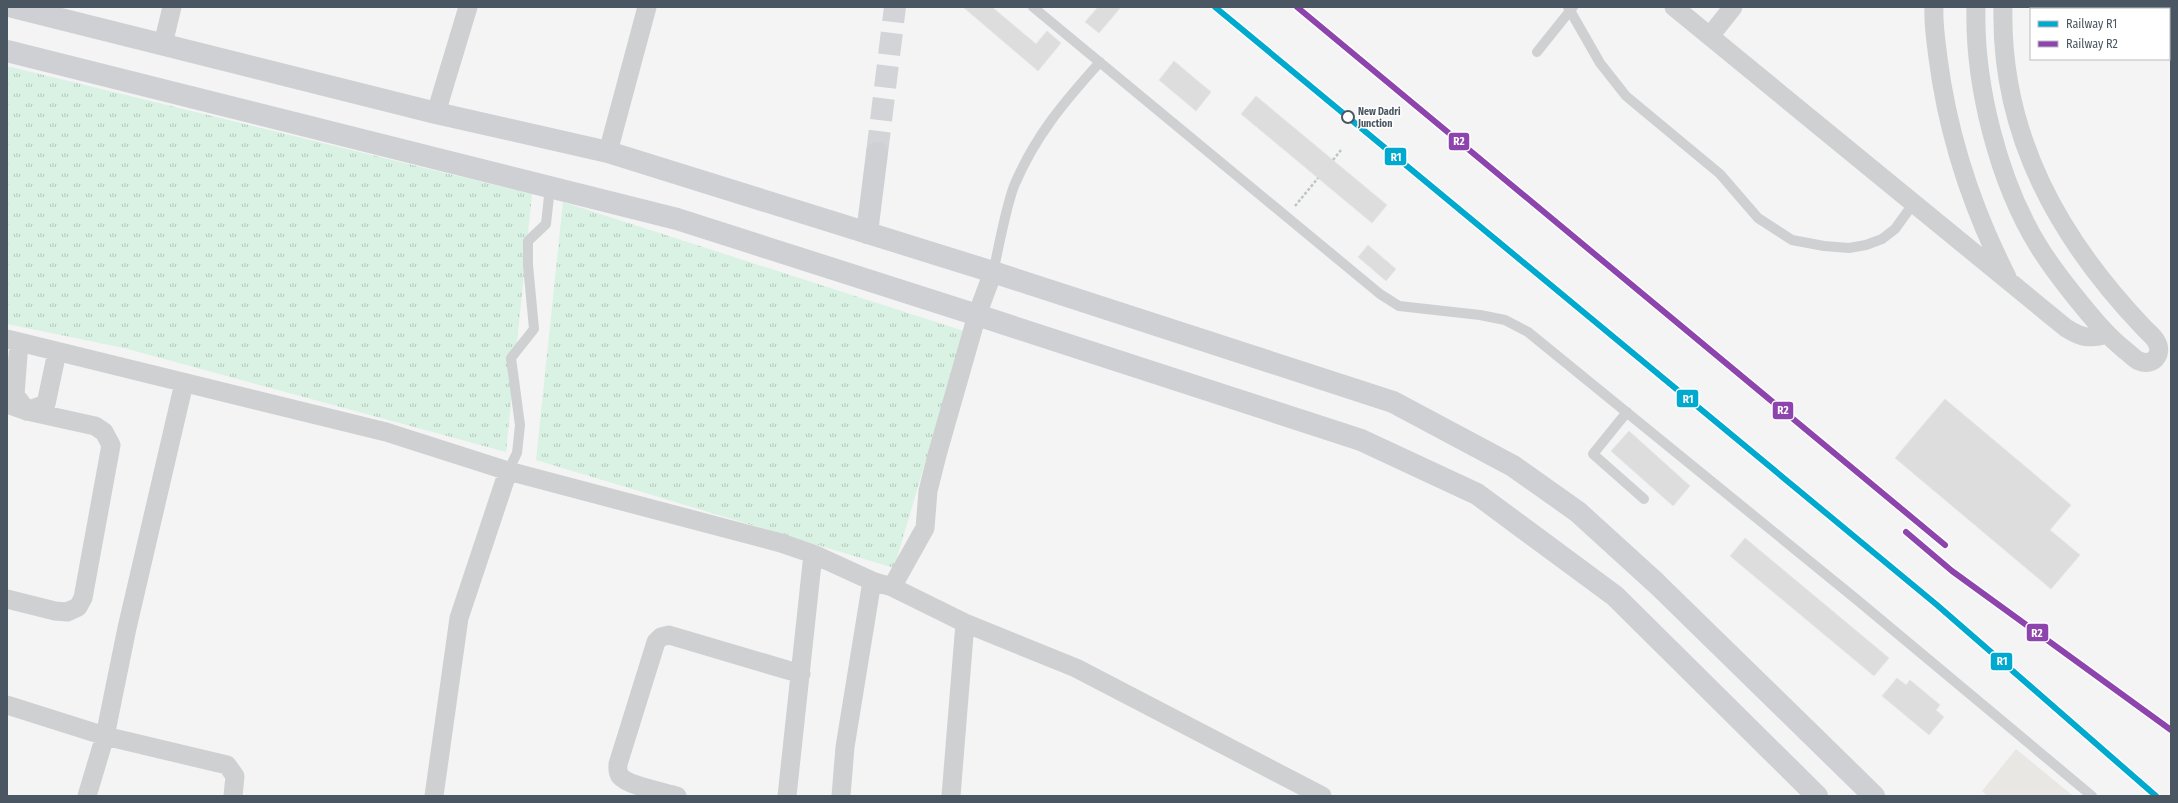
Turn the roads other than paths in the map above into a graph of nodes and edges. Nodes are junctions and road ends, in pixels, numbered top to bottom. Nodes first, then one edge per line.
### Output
1 (172, 7) edge
2 (468, 7) edge
3 (647, 7) edge
4 (1033, 7) edge
5 (1674, 7) edge
6 (1732, 7) edge
7 (1934, 7) edge
8 (1976, 7) edge
9 (2003, 7) edge
10 (18, 8) edge
11 (1571, 8) edge
12 (1710, 36) junction
13 (163, 44) junction
14 (7, 51) edge
15 (1537, 52) dead end
16 (1100, 62) junction
17 (436, 113) junction
18 (608, 152) junction
19 (877, 153) tunnel mouth
20 (550, 187) junction
21 (1914, 204) junction
22 (867, 233) junction
23 (993, 272) junction
24 (2010, 284) junction
25 (977, 315) junction
26 (2108, 334) junction
27 (13, 341) edge
28 (58, 352) junction
29 (184, 382) junction
30 (7, 404) edge
31 (27, 411) junction
32 (1627, 412) junction
33 (508, 471) junction
34 (1644, 499) dead end
35 (813, 554) junction
36 (872, 581) junction
37 (892, 587) junction
38 (7, 599) edge
39 (965, 623) junction
40 (801, 674) junction
41 (7, 705) edge
42 (105, 736) junction
43 (87, 796) edge
44 (233, 796) edge
45 (434, 796) edge
46 (677, 796) edge
47 (787, 796) edge
48 (841, 796) edge
49 (951, 796) edge
50 (1322, 796) edge
51 (1817, 796) edge
52 (1874, 796) edge
53 (2092, 796) edge

1 - 13 street
2 - 17 street
3 - 18 street
4 - 16 lane
5 - 12 street
6 - 12 street
7 - 24 street
8 - 26 street
9 - 26 street
10 - 13 street
11 - 15 lane
11 - 21 lane
12 - 21 street
13 - 17 street
14 - 20 street
16 - 23 lane
16 - 32 lane
17 - 18 street
18 - 22 street
19 - 22 street
20 - 25 street
20 - 33 lane
21 - 24 street
22 - 23 street
23 - 25 street
23 - 52 street
24 - 26 street
25 - 37 street
25 - 51 street
27 - 28 street
27 - 31 street
28 - 29 street
28 - 31 street
29 - 33 street
29 - 42 street
30 - 31 street
31 - 38 street
32 - 34 lane
32 - 53 lane
33 - 35 street
33 - 45 street
35 - 36 street
35 - 40 street
36 - 37 street
36 - 48 street
37 - 39 street
39 - 49 street
39 - 50 street
40 - 46 street
40 - 47 street
41 - 42 street
42 - 43 street
42 - 44 street

